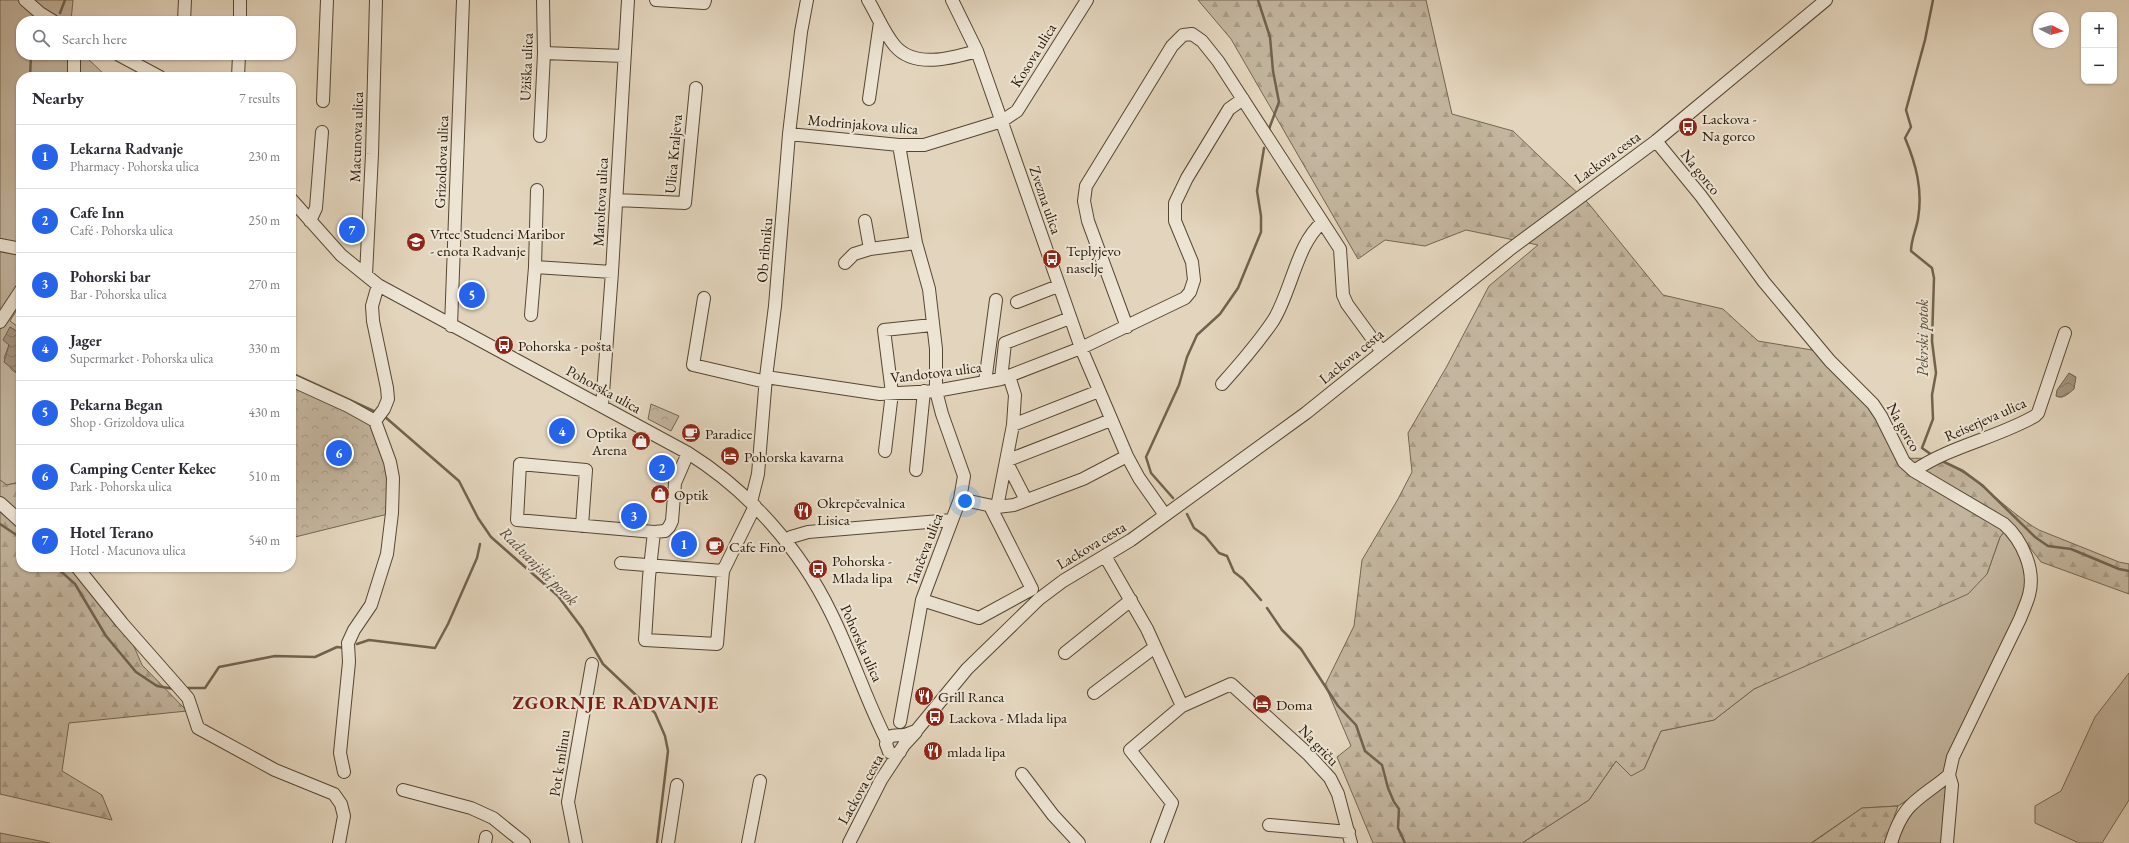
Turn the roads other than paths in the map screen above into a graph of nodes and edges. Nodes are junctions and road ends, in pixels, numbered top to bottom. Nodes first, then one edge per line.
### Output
1 (25, 0) edge
2 (185, 0) edge
3 (240, 0) edge
4 (327, 0) edge
5 (376, 0) edge
6 (463, 0) edge
7 (543, 0) edge
8 (628, 0) edge
9 (656, 0) edge
10 (705, 0) edge
11 (807, 0) edge
12 (868, 0) edge
13 (952, 0) edge
14 (1087, 0) edge
15 (1826, 0) edge
16 (45, 16) edge
17 (184, 16) edge
18 (240, 16) edge
19 (880, 22) junction
20 (977, 51) junction
21 (544, 53) junction
22 (624, 56) junction
23 (74, 60) edge
24 (128, 60) edge
25 (239, 60) edge
26 (74, 72) edge
27 (151, 72) edge
28 (238, 72) edge
29 (696, 88) dead end
30 (869, 99) dead end
31 (1243, 99) junction
32 (323, 101) dead end
33 (1002, 121) junction
34 (322, 132) dead end
35 (790, 134) junction
36 (540, 136) dead end
37 (1656, 141) junction
38 (899, 144) junction
39 (537, 190) dead end
40 (616, 200) junction
41 (296, 205) edge
42 (310, 221) junction
43 (865, 221) dead end
44 (1322, 223) junction
45 (916, 243) junction
46 (0, 245) edge
47 (16, 248) edge
48 (870, 249) junction
49 (845, 263) dead end
50 (535, 267) junction
51 (612, 272) junction
52 (366, 275) junction
53 (378, 285) junction
54 (1058, 286) junction
55 (16, 298) edge
56 (704, 298) dead end
57 (996, 300) dead end
58 (1017, 302) dead end
59 (531, 315) dead end
60 (1070, 318) junction
61 (0, 322) edge
62 (932, 324) junction
63 (451, 326) junction
64 (1126, 327) junction
65 (2065, 333) dead end
66 (1081, 348) junction
67 (1382, 352) junction
68 (1005, 378) junction
69 (766, 379) junction
70 (296, 382) edge
71 (986, 382) junction
72 (1222, 384) dead end
73 (930, 391) junction
74 (1099, 391) junction
75 (892, 393) junction
76 (602, 406) junction
77 (379, 416) junction
78 (1112, 420) junction
79 (1012, 425) junction
80 (885, 451) dead end
81 (688, 453) junction
82 (1127, 456) junction
83 (1006, 461) junction
84 (916, 470) dead end
85 (1914, 471) junction
86 (960, 500) junction
87 (1026, 500) junction
88 (0, 503) edge
89 (753, 504) junction
90 (994, 506) junction
91 (1166, 515) junction
92 (16, 517) edge
93 (952, 520) junction
94 (582, 526) junction
95 (654, 532) junction
96 (786, 541) junction
97 (1105, 556) junction
98 (621, 562) dead end
99 (650, 565) junction
100 (723, 571) junction
101 (81, 572) edge
102 (922, 600) junction
103 (1131, 600) junction
104 (1155, 647) junction
105 (1065, 653) dead end
106 (592, 664) dead end
107 (1094, 693) dead end
108 (1182, 706) junction
109 (900, 722) dead end
110 (895, 743) junction
111 (344, 772) dead end
112 (1022, 774) dead end
113 (1949, 775) junction
114 (760, 781) dead end
115 (676, 785) dead end
116 (403, 790) dead end
117 (1269, 825) dead end
118 (1350, 837) edge
119 (338, 843) edge
120 (524, 843) edge
121 (576, 843) edge
122 (668, 843) edge
123 (748, 843) edge
124 (849, 843) edge
125 (1079, 843) edge
126 (1157, 843) edge
127 (1891, 843) edge
128 (1947, 843) edge

1 - 16 street
2 - 17 street
3 - 18 street
4 - 32 street
5 - 52 street, Macunova ulica
6 - 63 street, Grizoldova ulica
7 - 21 street, Užiška ulica
8 - 22 street, Maroltova ulica
9 - 10 street
11 - 35 street, Ob ribniku
12 - 19 street
13 - 20 street, Zvezna ulica
14 - 33 street, Kosova ulica
15 - 37 street, Lackova cesta
19 - 20 street
19 - 30 street
20 - 33 street, Zvezna ulica
21 - 22 street
21 - 36 street, Užiška ulica
22 - 40 street, Maroltova ulica
23 - 26 street
24 - 27 street
25 - 28 street
29 - 40 street, Ulica Kraljeva
31 - 44 street
31 - 64 street, Vandotova ulica
31 - 64 street
33 - 38 street, Modrinjakova ulica
33 - 54 street, Zvezna ulica
34 - 42 street
35 - 38 street, Modrinjakova ulica
35 - 69 street, Ob ribniku
37 - 67 street, Lackova cesta
37 - 85 street, Na gorco
38 - 45 street
39 - 50 street
40 - 51 street, Maroltova ulica
41 - 42 street, Pohorska ulica
42 - 52 street, Pohorska ulica
43 - 48 street
44 - 67 street
44 - 72 street
45 - 48 street
45 - 62 street
46 - 47 street
48 - 49 street
50 - 51 street
50 - 59 street
51 - 76 street, Maroltova ulica
52 - 53 street, Pohorska ulica
53 - 63 street, Pohorska ulica
53 - 77 street
54 - 58 street
54 - 60 street, Zvezna ulica
55 - 61 street
56 - 69 street, Vandotova ulica
57 - 71 street
60 - 66 street, Zvezna ulica
60 - 68 street
62 - 73 street
62 - 75 street
63 - 76 street, Pohorska ulica
64 - 66 street, Vandotova ulica
65 - 85 street, Reiserjeva ulica
66 - 68 street, Vandotova ulica
66 - 74 street, Zvezna ulica
67 - 91 street, Lackova cesta
68 - 71 street, Vandotova ulica
68 - 79 street
69 - 75 street, Vandotova ulica
69 - 89 street, Ob ribniku
70 - 77 street
71 - 73 street, Vandotova ulica
73 - 75 street, Vandotova ulica
73 - 84 street
73 - 86 street, Tančeva ulica
74 - 78 street, Zvezna ulica
74 - 79 street
75 - 80 street
76 - 81 street, Pohorska ulica
77 - 111 street
78 - 82 street, Zvezna ulica
78 - 83 street
79 - 83 street
81 - 89 street, Pohorska ulica
81 - 95 street
82 - 87 street
82 - 91 street, Zvezna ulica
83 - 87 street
83 - 90 street
85 - 113 street, Na gorco
86 - 90 street
86 - 93 street, Tančeva ulica
87 - 90 street
88 - 92 street
89 - 96 street, Pohorska ulica
89 - 100 street
90 - 102 street
91 - 97 street, Lackova cesta
93 - 96 street
93 - 102 street, Tančeva ulica
94 - 94 street
94 - 95 street
95 - 99 street
96 - 110 street, Pohorska ulica
97 - 103 street
97 - 110 street, Lackova cesta
98 - 99 street
99 - 100 street
99 - 100 street
101 - 119 street
102 - 109 street, Tančeva ulica
103 - 104 street
103 - 105 street
104 - 107 street
104 - 108 street
106 - 121 street, Pot k mlinu
108 - 118 street, Na griču
108 - 126 street, Na griču
110 - 124 street, Lackova cesta
112 - 125 street
113 - 127 street
113 - 128 street, Na gorco
114 - 123 street
115 - 122 street
116 - 120 street
117 - 118 street, Na griču

